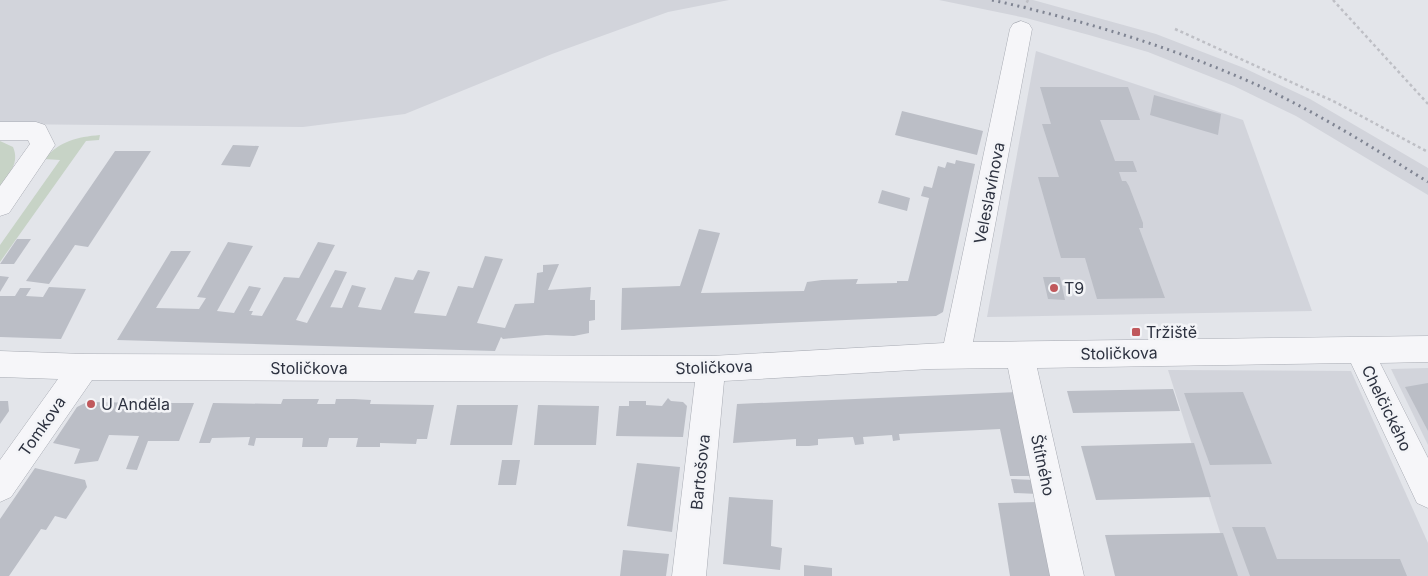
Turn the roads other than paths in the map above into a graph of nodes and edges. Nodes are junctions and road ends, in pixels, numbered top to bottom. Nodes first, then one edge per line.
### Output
1 (1024, 18) road end
2 (0, 131) edge
3 (0, 206) edge
4 (1428, 349) edge
5 (1360, 351) junction
6 (1020, 354) junction
7 (956, 356) junction
8 (0, 364) edge
9 (84, 367) junction
10 (711, 369) junction
11 (0, 486) edge
12 (1428, 492) edge
13 (689, 576) edge
14 (1067, 576) edge

1 - 7 street, Veleslavínova
2 - 3 street
4 - 5 street, Stoličkova
5 - 6 street, Stoličkova
5 - 12 street, Chelčického
6 - 7 street, Stoličkova
6 - 14 street, Štítného
7 - 10 street, Stoličkova
8 - 9 street, Stoličkova
9 - 10 street, Stoličkova
9 - 11 street, Tomkova
10 - 13 street, Bartošova

